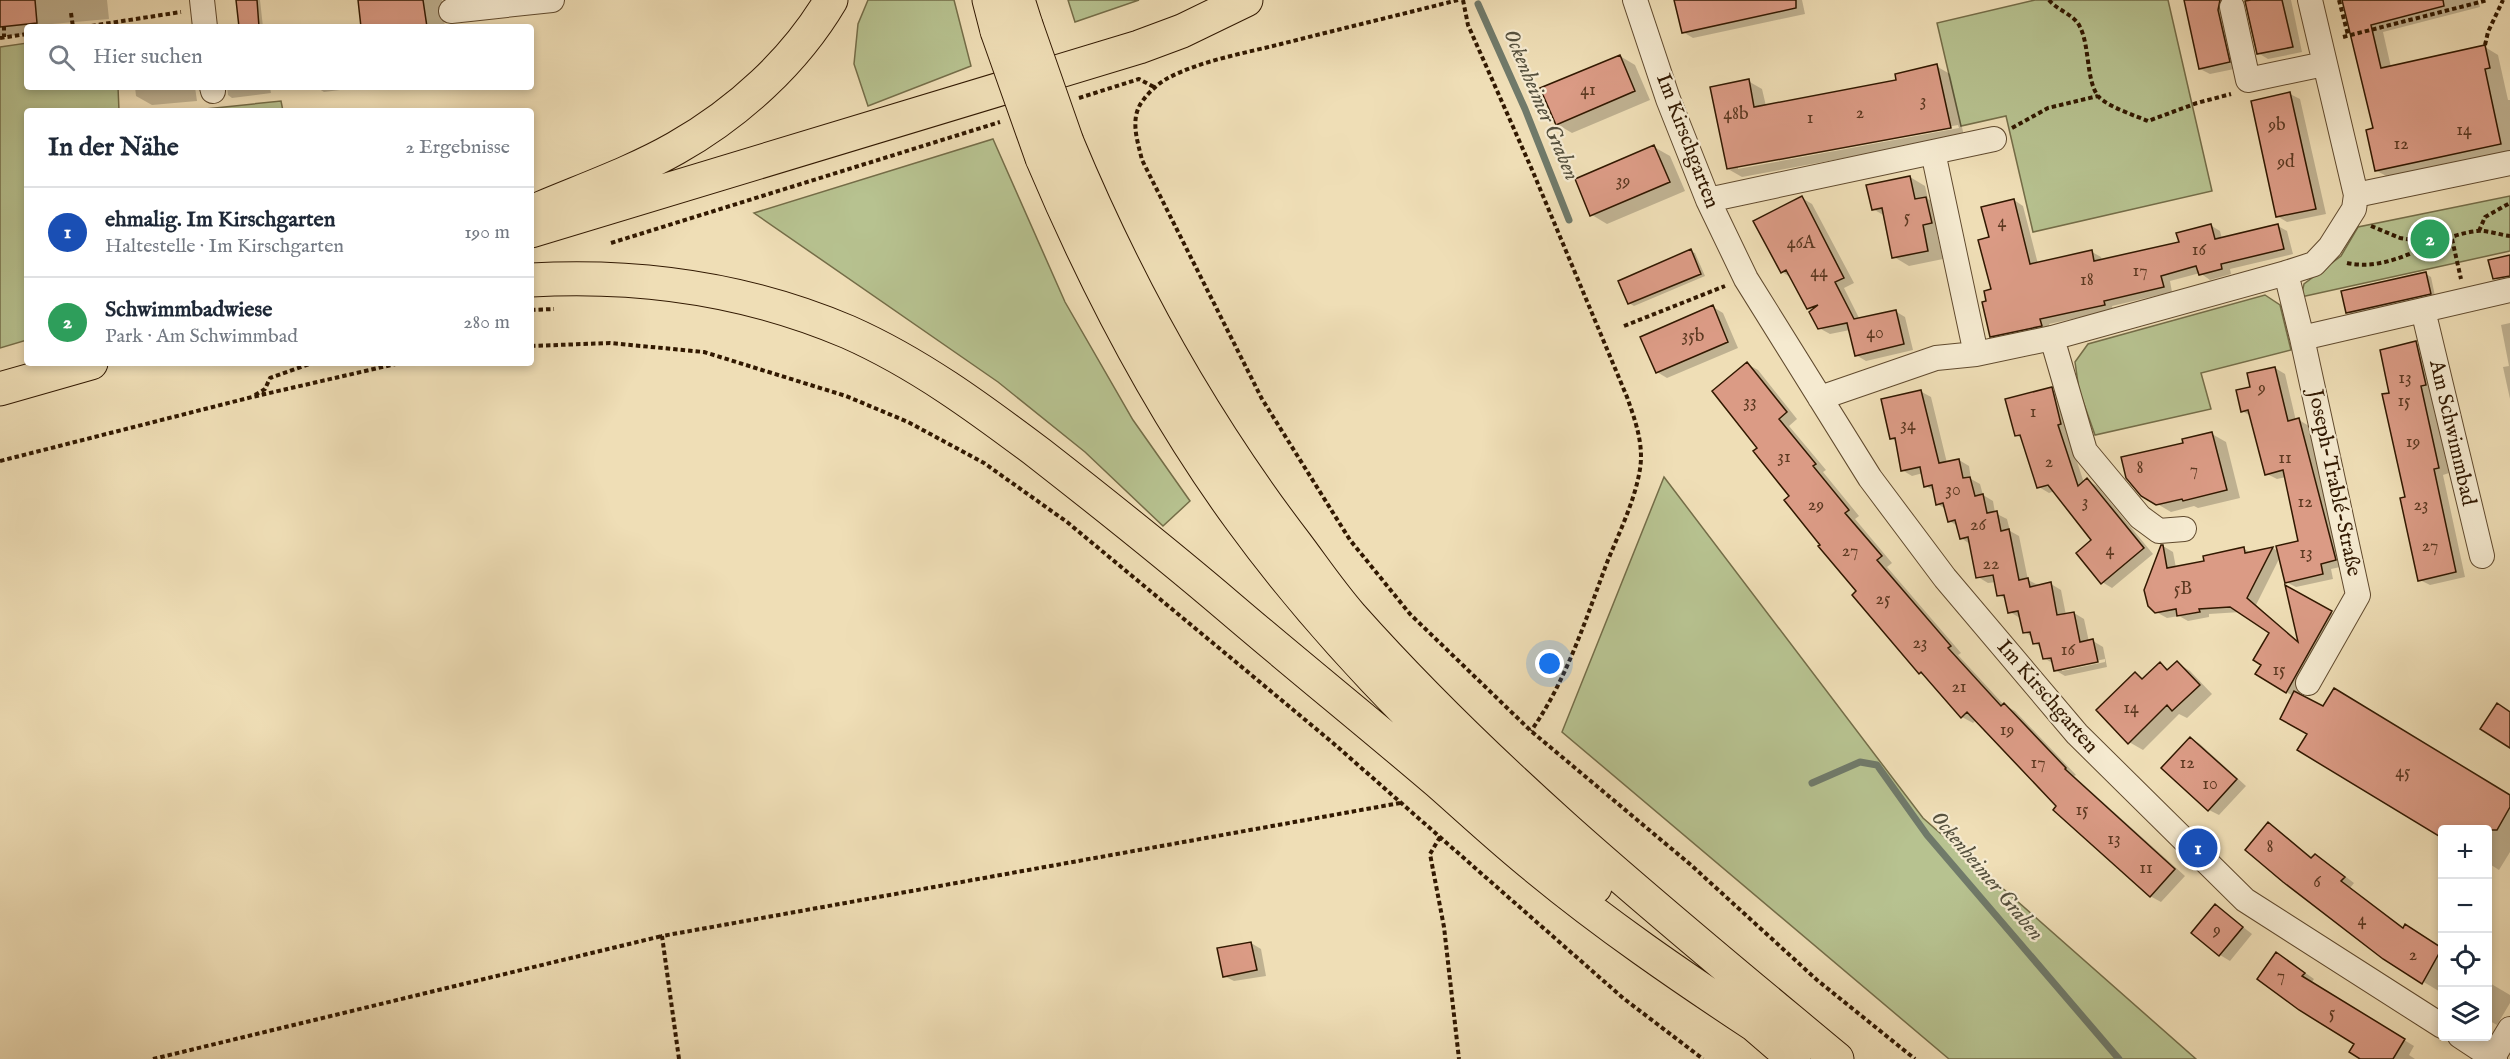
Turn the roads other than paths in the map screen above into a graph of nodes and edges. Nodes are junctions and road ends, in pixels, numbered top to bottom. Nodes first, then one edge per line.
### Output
1 (552, 0) edge
2 (831, 0) edge
3 (1246, 0) edge
4 (1635, 0) edge
5 (2310, 0) edge
6 (2232, 7) dead end
7 (451, 11) dead end
8 (1008, 14) edge
9 (2322, 53) junction
10 (1994, 139) road end
11 (1054, 150) junction
12 (1933, 152) junction
13 (2510, 163) edge
14 (1708, 200) junction
15 (2353, 205) junction
16 (534, 212) edge
17 (534, 230) edge
18 (2286, 273) junction
19 (534, 280) edge
20 (2510, 290) edge
21 (2423, 310) junction
22 (2052, 338) junction
23 (2302, 338) junction
24 (1976, 354) junction
25 (80, 366) edge
26 (0, 389) edge
27 (1820, 398) junction
28 (2184, 529) dead end
29 (2482, 556) dead end
30 (2308, 683) dead end
31 (2438, 1023) edge
32 (1753, 1024) junction
33 (2510, 1029) edge
34 (2467, 1041) edge
35 (1794, 1059) edge
36 (1837, 1059) edge
37 (2493, 1059) edge

1 - 7 street
2 - 16 highway
3 - 17 highway
4 - 14 street, Im Kirschgarten
5 - 9 street
6 - 9 street
8 - 11 highway, bridge
9 - 15 street
10 - 12 street
11 - 32 highway
11 - 36 highway
12 - 14 street
12 - 24 street
13 - 15 street
14 - 27 street, Im Kirschgarten
15 - 18 street
18 - 22 street
18 - 23 street, Joseph-Trablé-Straße
19 - 32 highway
20 - 21 street
21 - 23 street
21 - 29 street, Am Schwimmbad
22 - 24 street
22 - 28 street
23 - 30 street, Joseph-Trablé-Straße
24 - 27 street
25 - 26 highway
27 - 31 street, Im Kirschgarten
32 - 35 highway
33 - 37 street
34 - 37 street

